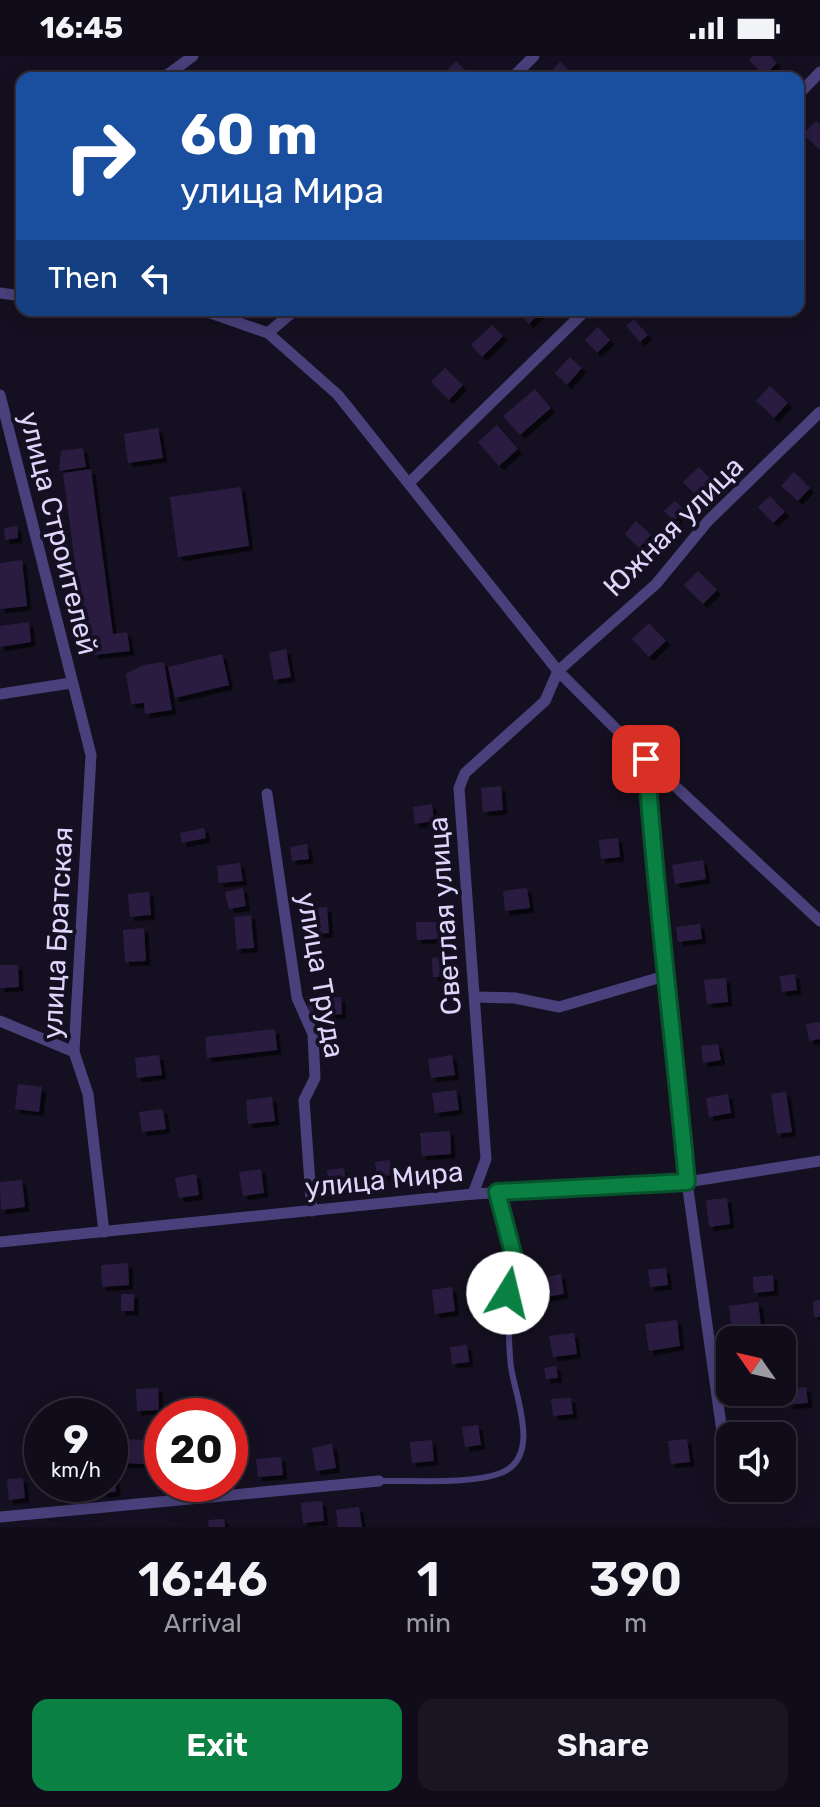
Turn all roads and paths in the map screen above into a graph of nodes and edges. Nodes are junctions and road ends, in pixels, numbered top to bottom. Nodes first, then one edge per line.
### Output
1 (193, 56) edge
2 (534, 56) edge
3 (171, 72) edge
4 (518, 72) edge
5 (820, 72) edge
6 (804, 89) edge
7 (219, 316) edge
8 (288, 316) edge
9 (580, 316) edge
10 (268, 333) junction
11 (0, 395) edge
12 (820, 412) edge
13 (410, 482) junction
14 (558, 671) junction
15 (71, 683) junction
16 (0, 694) edge
17 (646, 759) junction
18 (267, 794) dead end
19 (820, 921) edge
20 (668, 975) junction
21 (475, 997) junction
22 (0, 1021) edge
23 (74, 1052) junction
24 (820, 1161) edge
25 (687, 1182) junction
26 (497, 1192) junction
27 (473, 1194) junction
28 (312, 1211) junction
29 (104, 1232) junction
30 (0, 1242) edge
31 (472, 1293) dead end
32 (508, 1293) junction
33 (721, 1422) edge
34 (379, 1481) joint
35 (0, 1517) edge

1 - 3 street
2 - 4 street
5 - 6 street
7 - 10 street
8 - 10 street
9 - 13 street
10 - 13 street
11 - 15 street, улица Строителей
12 - 14 street, Южная улица
13 - 14 street
14 - 17 street
14 - 21 street, Светлая улица
15 - 16 street
15 - 23 street, улица Братская
17 - 19 street
17 - 20 street
18 - 28 street, улица Труда
20 - 21 street
20 - 25 street
21 - 27 street, Светлая улица
22 - 23 street
23 - 29 street, улица Братская
24 - 25 street, улица Мира
25 - 26 street, улица Мира
25 - 33 street
26 - 27 street, улица Мира
26 - 32 lane
27 - 28 street, улица Мира
28 - 29 street, улица Мира
29 - 30 street, улица Мира
31 - 32 lane
32 - 34 lane
34 - 35 street

